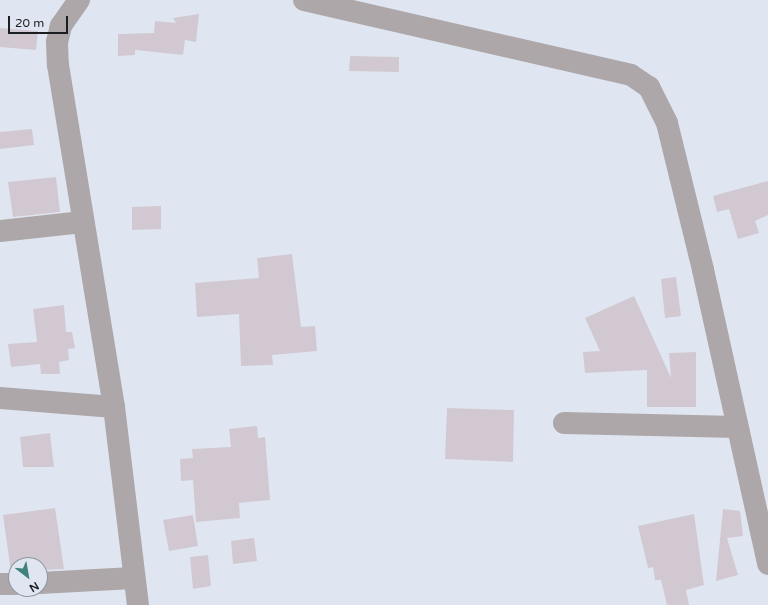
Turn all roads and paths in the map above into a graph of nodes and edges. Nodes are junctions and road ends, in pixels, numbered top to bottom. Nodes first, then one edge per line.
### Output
1 (79, 0) edge
2 (304, 0) edge
3 (83, 222) junction
4 (0, 231) edge
5 (0, 398) edge
6 (114, 407) junction
7 (564, 423) dead end
8 (737, 427) junction
9 (768, 564) edge
10 (133, 578) junction
11 (48, 582) edge
12 (138, 605) edge

1 - 3 street
2 - 8 street
3 - 4 street
3 - 6 street
5 - 6 street
6 - 10 street
7 - 8 street
8 - 9 street
10 - 11 street
10 - 12 street

